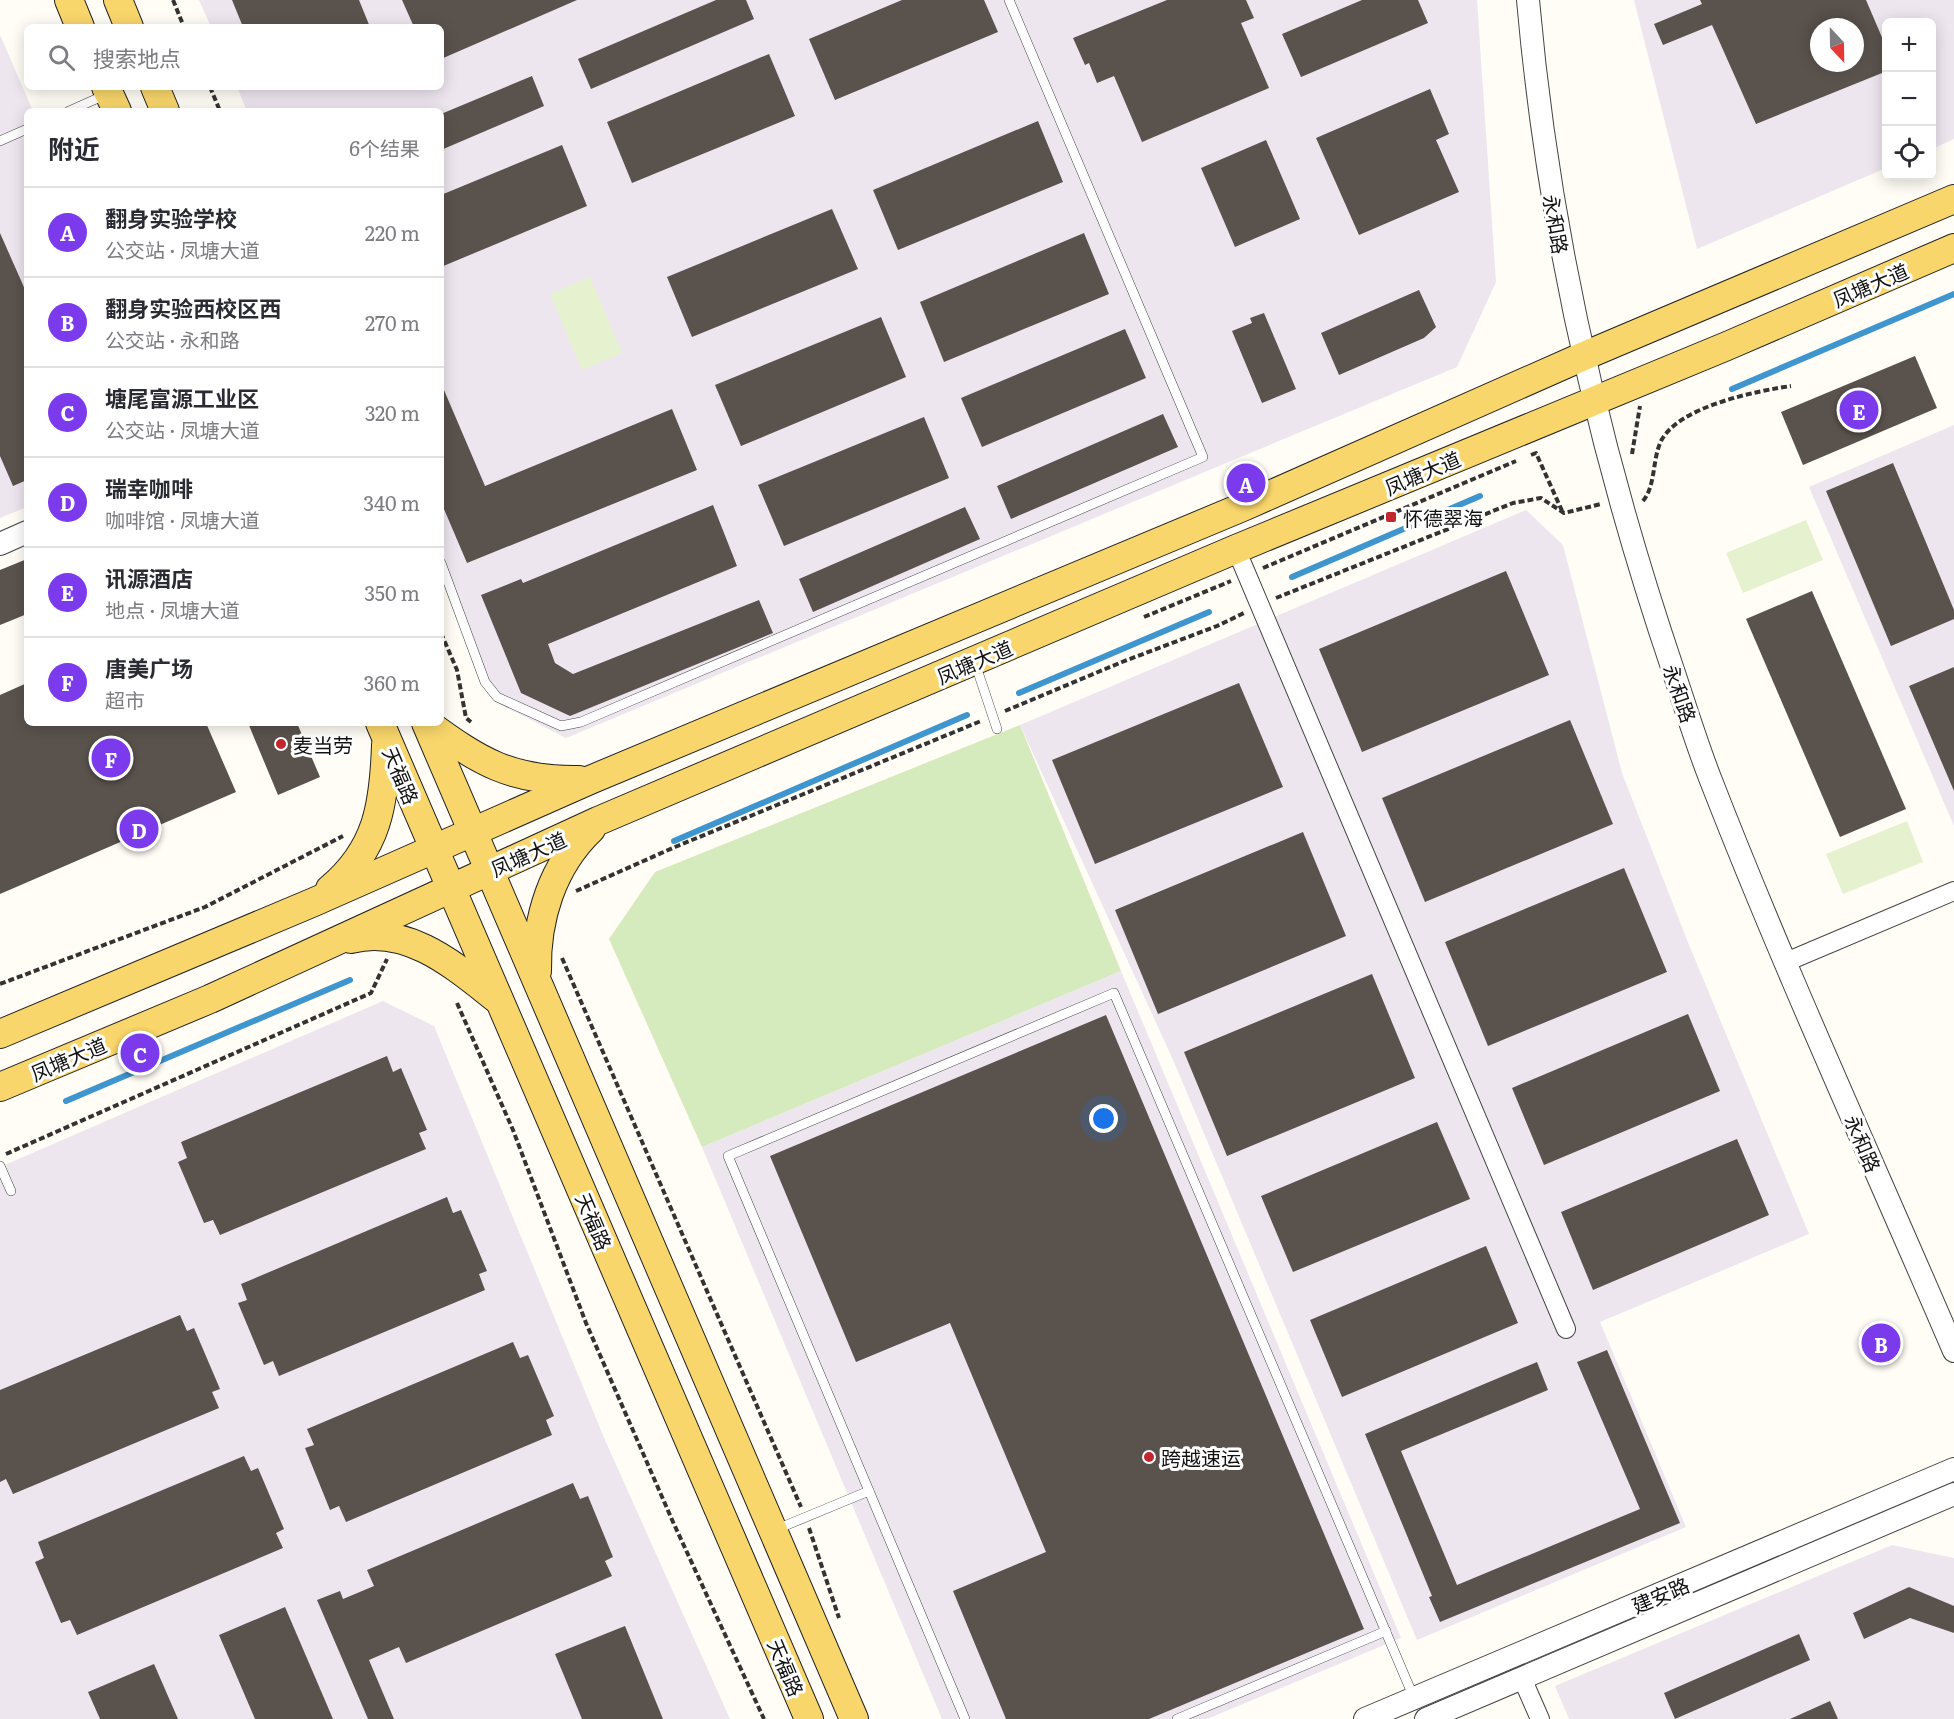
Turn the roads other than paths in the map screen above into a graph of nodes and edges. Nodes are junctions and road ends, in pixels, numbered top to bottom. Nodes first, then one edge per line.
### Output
1 (69, 0) edge
2 (118, 0) edge
3 (1009, 0) edge
4 (1528, 0) edge
5 (79, 24) edge
6 (128, 24) edge
7 (156, 90) edge
8 (111, 97) edge
9 (78, 108) edge
10 (164, 108) edge
11 (24, 130) edge
12 (0, 141) edge
13 (1954, 199) edge
14 (1954, 248) edge
15 (1584, 356) junction
16 (1593, 400) junction
17 (24, 533) edge
18 (0, 544) edge
19 (1236, 549) junction
20 (444, 571) edge
21 (974, 661) junction
22 (427, 726) edge
23 (430, 726) edge
24 (997, 729) dead end
25 (383, 730) edge
26 (590, 780) junction
27 (598, 821) junction
28 (472, 832) junction
29 (434, 849) junction
30 (489, 871) junction
31 (451, 888) junction
32 (1954, 891) edge
33 (314, 902) junction
34 (320, 947) junction
35 (1786, 962) junction
36 (537, 982) junction
37 (501, 1002) junction
38 (0, 1034) edge
39 (0, 1087) edge
40 (0, 1166) edge
41 (11, 1191) dead end
42 (1566, 1329) dead end
43 (1954, 1351) edge
44 (1954, 1469) edge
45 (869, 1491) junction
46 (1954, 1494) edge
47 (773, 1531) junction
48 (1386, 1631) junction
49 (1522, 1678) junction
50 (1414, 1698) junction
51 (809, 1719) edge
52 (854, 1719) edge
53 (965, 1719) edge
54 (1177, 1719) edge
55 (1365, 1719) edge
56 (1426, 1719) edge
57 (1540, 1719) edge

1 - 5 main road
2 - 6 main road
3 - 20 lane
4 - 15 street, 永和路
7 - 10 main road
8 - 9 lane
11 - 12 lane
13 - 15 main road, 凤塘大道
14 - 16 main road, 凤塘大道
15 - 16 street, 永和路
15 - 26 main road, 凤塘大道
16 - 19 main road, 凤塘大道
16 - 35 street, 永和路
17 - 18 street
19 - 21 main road, 凤塘大道
19 - 42 street
21 - 24 lane
21 - 27 main road, 凤塘大道
22 - 28 main road, 天福路
23 - 26 main road
25 - 29 main road, 天福路
25 - 33 main road
26 - 28 main road, 凤塘大道
27 - 30 main road, 凤塘大道
27 - 36 main road
28 - 29 main road, 凤塘大道
28 - 30 main road, 天福路
29 - 31 main road, 天福路
29 - 33 main road, 凤塘大道
30 - 31 main road, 凤塘大道
30 - 36 main road, 天福路
31 - 34 main road, 凤塘大道
31 - 37 main road, 天福路
32 - 35 street
33 - 38 main road, 凤塘大道
34 - 37 main road
34 - 39 main road, 凤塘大道
35 - 43 street, 永和路
36 - 47 main road, 天福路
37 - 51 main road, 天福路
40 - 41 lane
44 - 50 street, 建安路
45 - 47 lane
45 - 48 lane
45 - 53 lane
46 - 49 street, 建安路
47 - 52 main road, 天福路
48 - 50 lane
48 - 54 lane
49 - 56 street, 建安路
49 - 57 street
50 - 55 street, 建安路

